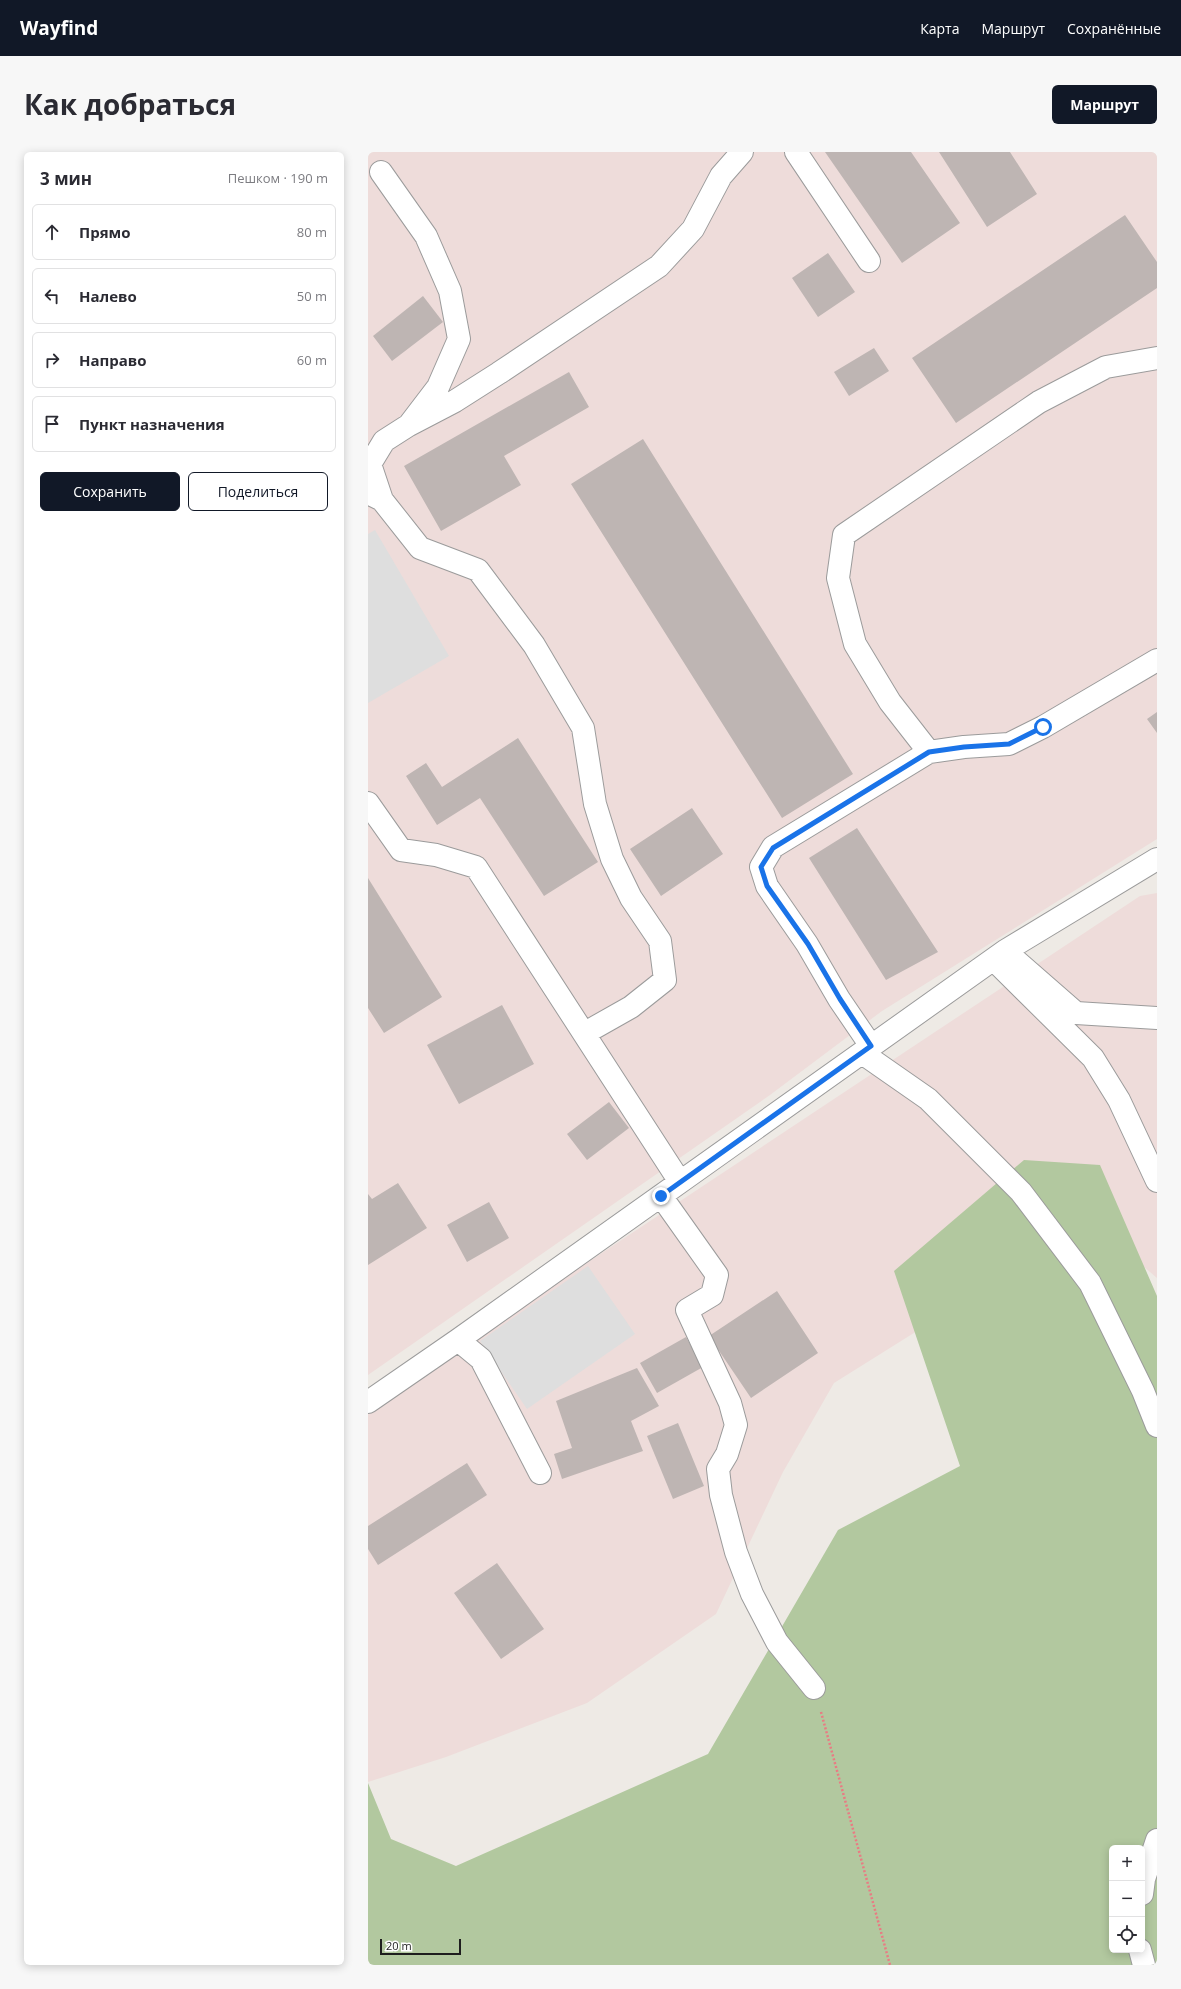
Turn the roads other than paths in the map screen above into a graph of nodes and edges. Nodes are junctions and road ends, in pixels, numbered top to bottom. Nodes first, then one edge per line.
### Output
1 (742, 152) edge
2 (796, 152) edge
3 (381, 172) dead end
4 (869, 261) dead end
5 (1157, 358) edge
6 (409, 425) junction
7 (375, 497) edge
8 (1157, 660) edge
9 (929, 752) junction
10 (368, 803) edge
11 (1157, 859) edge
12 (1000, 956) junction
13 (1157, 1018) edge
14 (584, 1033) junction
15 (866, 1049) junction
16 (1157, 1181) edge
17 (680, 1182) junction
18 (661, 1196) junction
19 (458, 1340) junction
20 (368, 1402) edge
21 (1157, 1426) edge
22 (540, 1473) dead end
23 (814, 1688) road end
24 (1157, 1840) edge
25 (1144, 1881) edge
26 (1141, 1953) edge
27 (1144, 1965) edge

1 - 6 street
2 - 4 street
3 - 6 street
5 - 9 street
6 - 7 street
7 - 14 street
8 - 9 street
9 - 15 street
10 - 14 street
11 - 12 street
12 - 13 street
12 - 15 street
12 - 16 street
14 - 17 street
15 - 17 street
15 - 21 street
17 - 18 street
18 - 19 street
18 - 23 street
19 - 20 street
19 - 22 street
24 - 25 street
26 - 27 street

